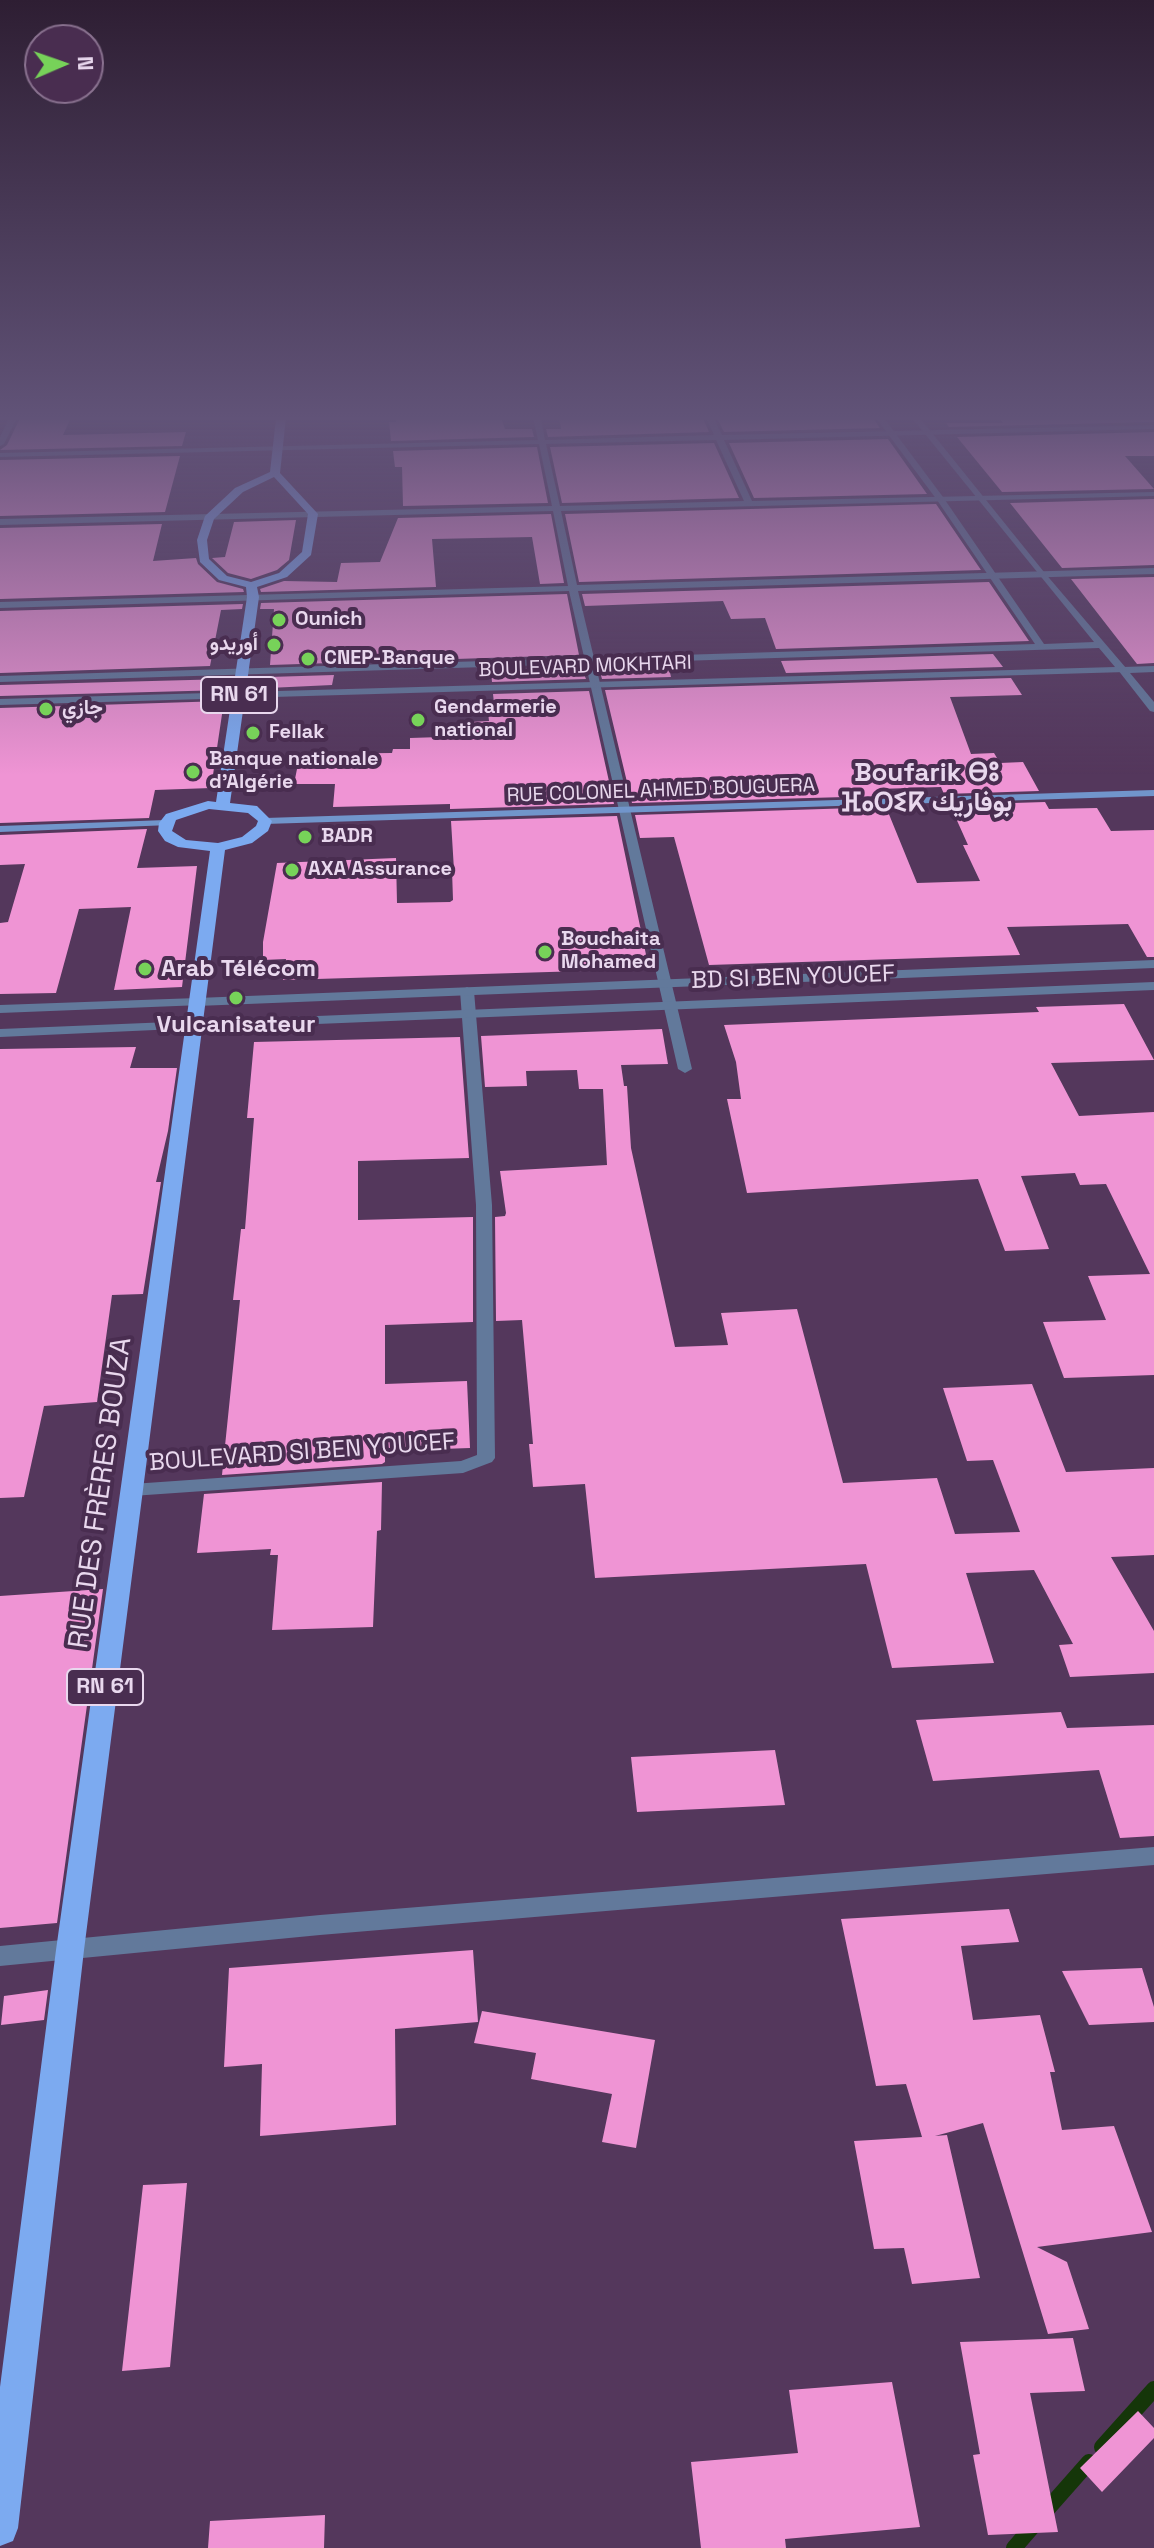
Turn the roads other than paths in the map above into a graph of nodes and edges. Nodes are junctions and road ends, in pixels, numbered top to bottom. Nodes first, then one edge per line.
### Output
1 (203, 537) edge
2 (309, 537) edge
3 (563, 537) edge
4 (966, 537) edge
5 (1011, 537) edge
6 (1154, 571) edge
7 (1041, 574) junction
8 (993, 575) junction
9 (573, 587) junction
10 (252, 591) junction
11 (0, 605) edge
12 (1100, 645) junction
13 (1041, 646) junction
14 (589, 661) junction
15 (1154, 669) edge
16 (1123, 670) junction
17 (242, 672) junction
18 (0, 679) edge
19 (594, 685) junction
20 (239, 695) junction
21 (0, 702) edge
22 (1154, 709) edge
23 (1154, 793) edge
24 (223, 804) junction
25 (624, 811) junction
26 (265, 821) junction
27 (166, 823) junction
28 (0, 829) edge
29 (218, 847) junction
30 (1154, 964) edge
31 (1109, 966) junction
32 (664, 984) junction
33 (1154, 986) edge
34 (1120, 987) junction
35 (467, 991) junction
36 (670, 1004) junction
37 (0, 1009) edge
38 (195, 1014) junction
39 (467, 1014) junction
40 (0, 1033) edge
41 (685, 1069) dead end
42 (132, 1490) junction
43 (1154, 1856) edge
44 (70, 1950) junction
45 (0, 1956) edge
46 (0, 2528) edge

1 - 10 main road
2 - 10 main road
3 - 9 street
4 - 8 street
5 - 7 street
6 - 7 street
7 - 8 street
7 - 12 street
8 - 9 street
8 - 13 street
9 - 10 street
9 - 14 street
10 - 11 street
10 - 17 main road, RN 61
12 - 13 street, BOULEVARD MOKHTARI
12 - 16 street
13 - 14 street, BOULEVARD MOKHTARI
14 - 17 street, BOULEVARD MOKHTARI
14 - 19 street
15 - 16 street, BOULEVARD MOKHTARI
16 - 19 street, BOULEVARD MOKHTARI
16 - 22 street
17 - 18 street, BOULEVARD MOKHTARI
17 - 20 main road, RN 61
19 - 20 street, BOULEVARD MOKHTARI
19 - 25 street
20 - 21 street, BOULEVARD MOKHTARI
20 - 24 main road, RN 61
23 - 25 main road, RUE COLONEL AHMED BOUGUERA
24 - 26 main road
24 - 27 main road
25 - 26 main road, RUE COLONEL AHMED BOUGUERA
25 - 32 street
26 - 29 main road
27 - 28 main road
27 - 29 main road
29 - 38 main road, RUE DES FRÈRES BOUZA / RN 61
30 - 31 street, BD SI BEN YOUCEF
31 - 32 street, BD SI BEN YOUCEF
31 - 34 street
32 - 35 street, BD SI BEN YOUCEF
32 - 36 street
33 - 34 street, BD SI BEN YOUCEF
34 - 36 street, BD SI BEN YOUCEF
35 - 38 street, BD SI BEN YOUCEF
35 - 39 street, BOULEVARD SI BEN YOUCEF
36 - 39 street, BD SI BEN YOUCEF
36 - 41 street
37 - 38 street
38 - 39 street, BD SI BEN YOUCEF
38 - 40 street
38 - 42 main road, RUE DES FRÈRES BOUZA / RN 61
39 - 42 street, BOULEVARD SI BEN YOUCEF
42 - 44 main road, RUE DES FRÈRES BOUZA / RN 61
43 - 44 street
44 - 45 street
44 - 46 main road, RUE DES FRÈRES BOUZA / RN 61

